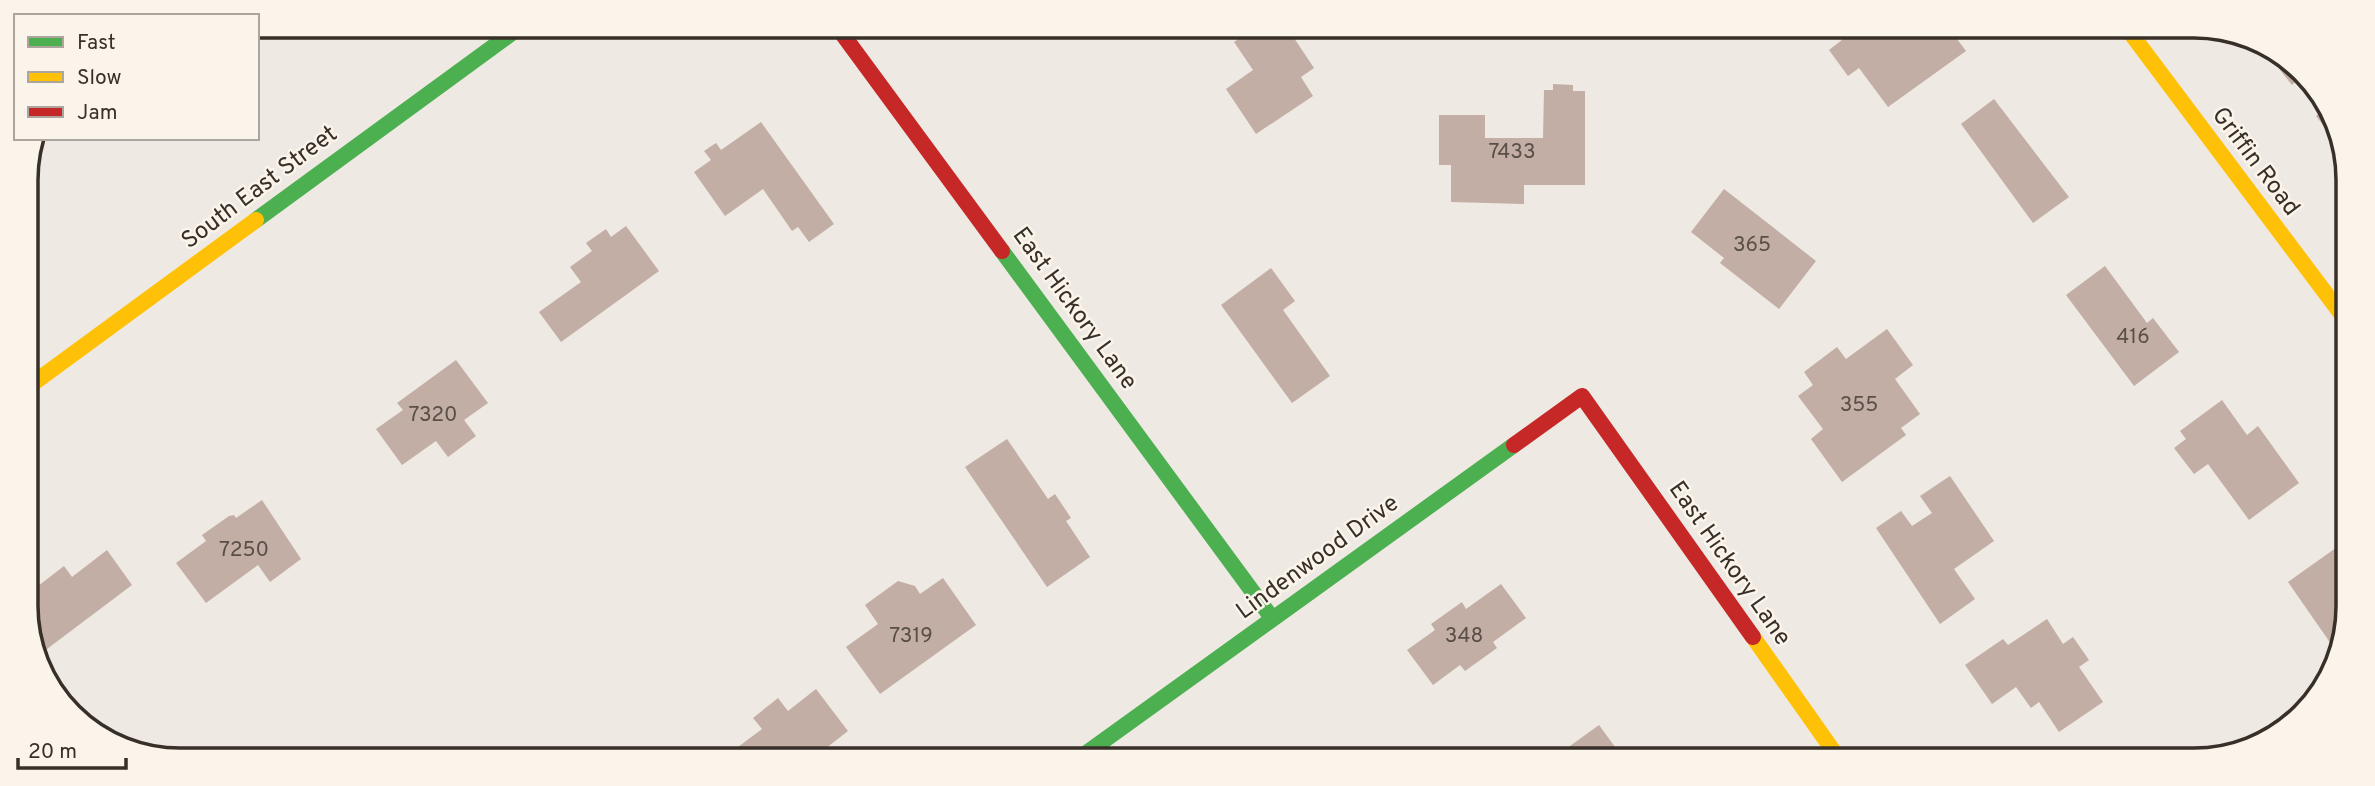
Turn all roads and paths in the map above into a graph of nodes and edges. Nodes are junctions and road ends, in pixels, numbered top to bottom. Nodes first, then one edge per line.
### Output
1 (2134, 38) edge
2 (504, 39) edge
3 (846, 39) edge
4 (2336, 307) edge
5 (39, 379) edge
6 (1582, 396) joint
7 (1272, 618) junction
8 (1831, 747) edge
9 (1094, 748) edge

1 - 4 street, Griffin Road
2 - 5 street, South East Street
3 - 7 street, East Hickory Lane
6 - 7 street, Lindenwood Drive
6 - 8 street, East Hickory Lane
7 - 9 street, Lindenwood Drive

